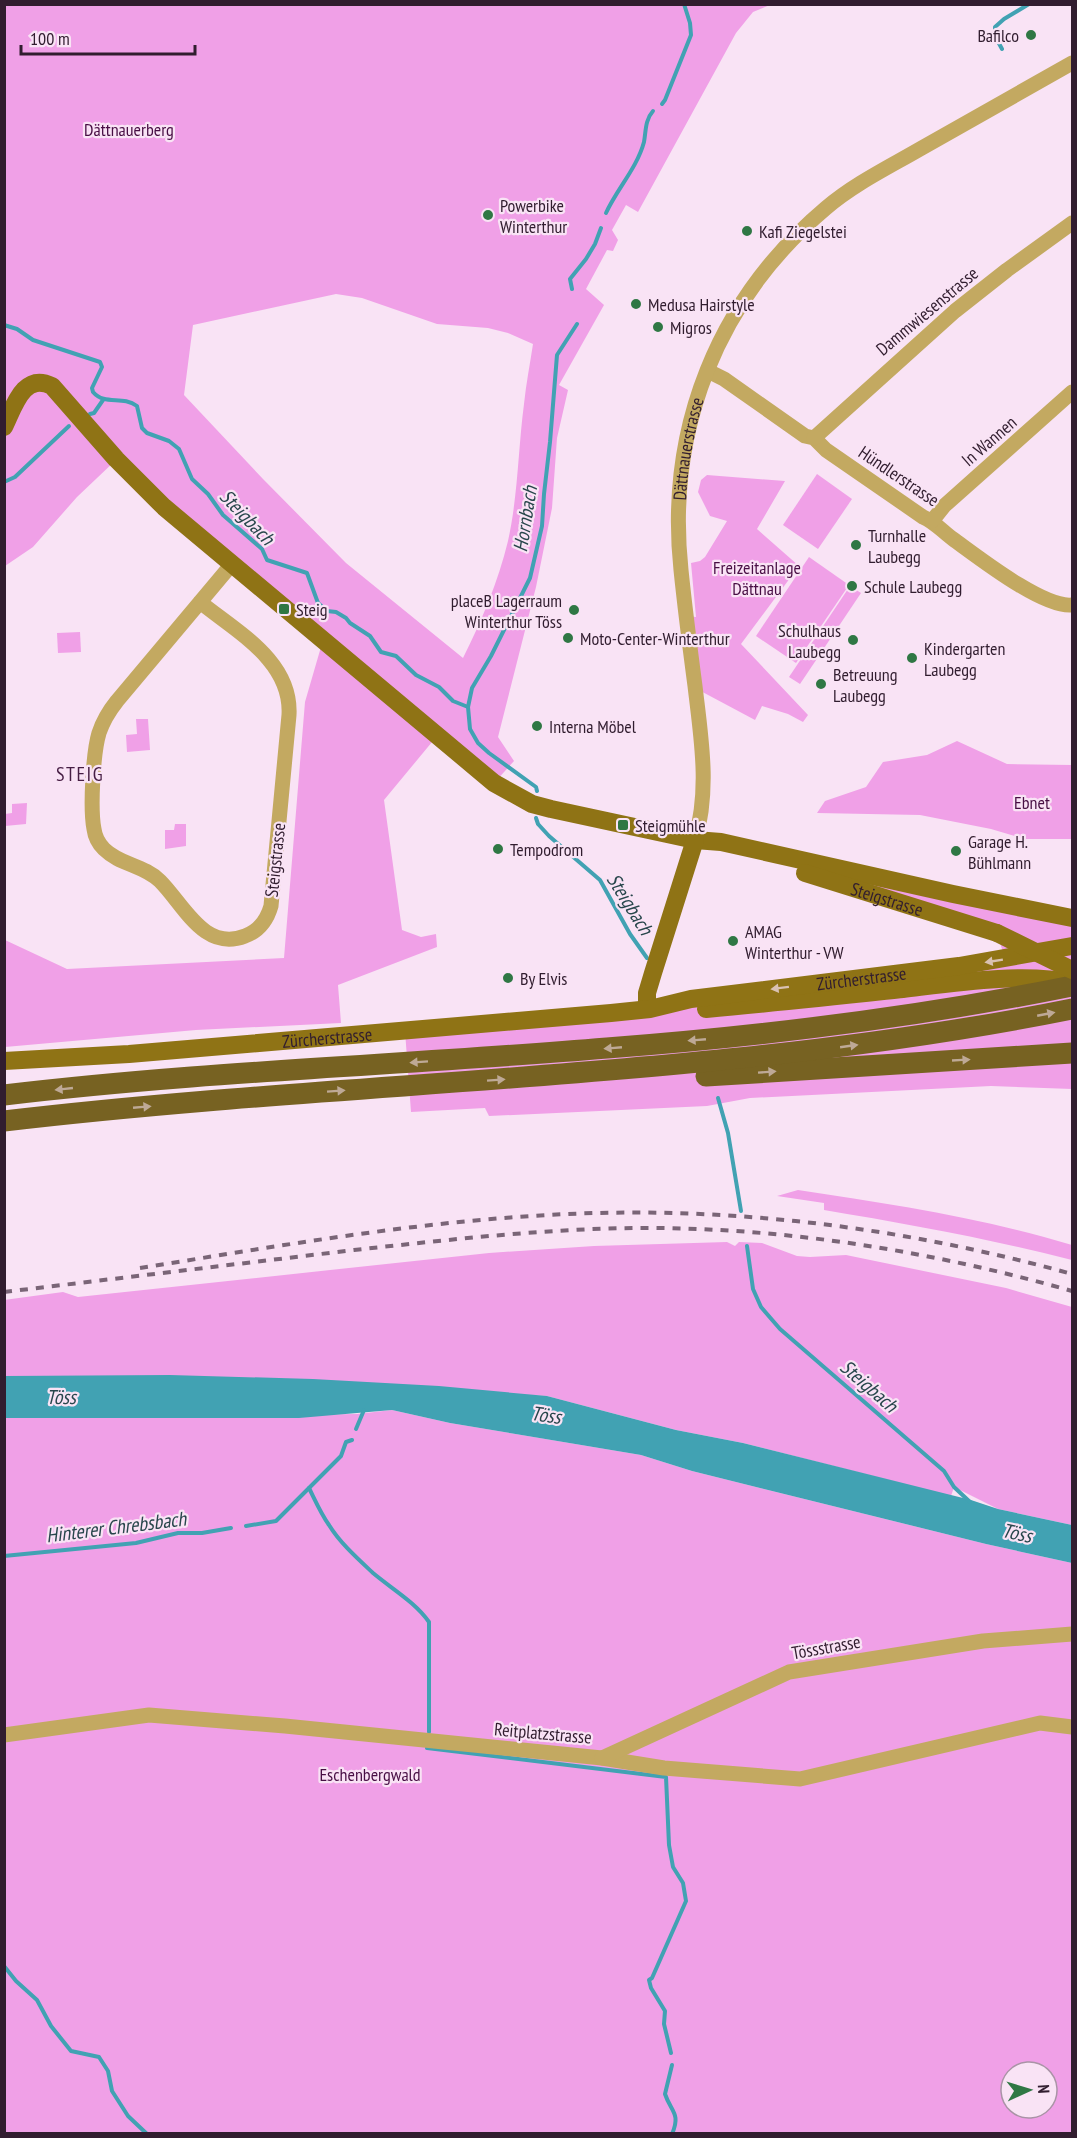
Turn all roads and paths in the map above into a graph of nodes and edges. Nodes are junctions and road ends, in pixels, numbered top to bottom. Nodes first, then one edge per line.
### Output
1 (1072, 63) edge
2 (1072, 223) edge
3 (708, 371) junction
4 (1072, 392) edge
5 (4, 427) edge
6 (814, 438) junction
7 (932, 521) junction
8 (232, 564) junction
9 (200, 602) junction
10 (1072, 608) edge
11 (695, 840) junction
12 (1072, 918) edge
13 (1072, 946) edge
14 (1072, 970) edge
15 (1072, 984) edge
16 (649, 1009) junction
17 (1072, 1009) edge
18 (1072, 1053) edge
19 (4, 1061) edge
20 (540, 1077) junction
21 (4, 1095) edge
22 (4, 1121) edge
23 (1072, 1635) edge
24 (1072, 1727) edge
25 (4, 1735) edge
26 (602, 1758) junction

1 - 3 street, Dättnauerstrasse
2 - 6 street, Dammwiesenstrasse
3 - 6 street, Hündlerstrasse
3 - 11 street, Dättnauerstrasse
4 - 7 street, In Wannen
5 - 8 main road, Steigstrasse
6 - 7 street, Hündlerstrasse
7 - 10 street, Hündlerstrasse
8 - 9 street, Steigstrasse
8 - 11 main road, Steigstrasse
9 - 9 street, Steigstrasse
11 - 12 main road, Steigstrasse
11 - 14 main road, Steigstrasse, bridge
11 - 16 main road, Dättnauerstrasse
13 -> 16 main road, Zürcherstrasse
15 - 16 main road, Zürcherstrasse
15 -> 21 highway
16 - 19 main road, Zürcherstrasse
20 -> 17 highway
20 -> 18 highway
22 -> 20 highway
23 - 26 street, Tössstrasse
24 - 26 street, Reitplatzstrasse
25 - 26 street, Reitplatzstrasse

